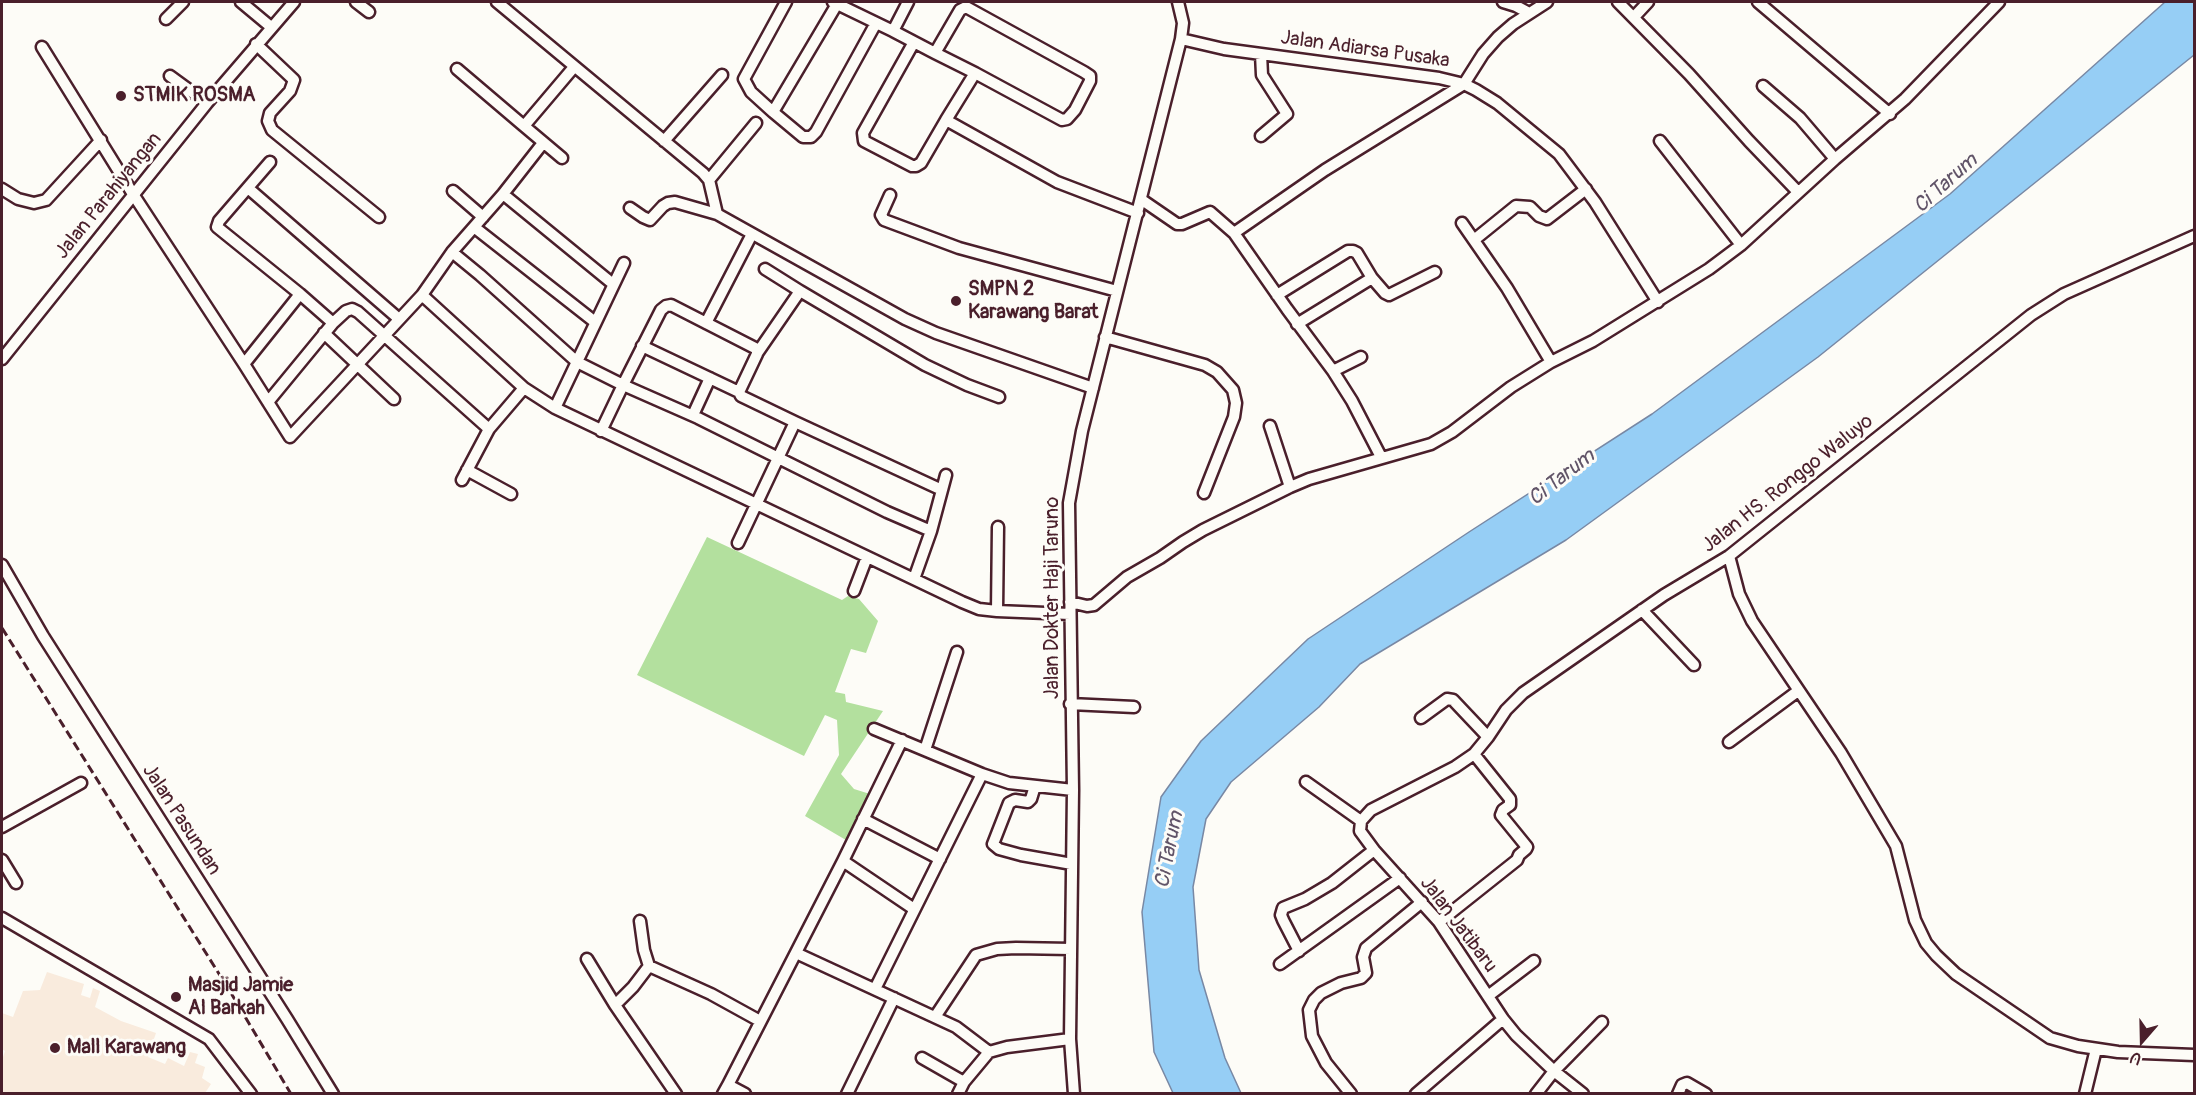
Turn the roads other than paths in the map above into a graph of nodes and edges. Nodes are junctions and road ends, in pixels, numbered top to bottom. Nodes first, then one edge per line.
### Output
1 (183, 2) edge
2 (241, 2) edge
3 (294, 2) edge
4 (356, 2) edge
5 (497, 2) edge
6 (786, 2) edge
7 (908, 2) edge
8 (1503, 2) edge
9 (1546, 2) edge
10 (1618, 2) edge
11 (1647, 2) edge
12 (1758, 2) edge
13 (1999, 2) edge
14 (835, 3) edge
15 (1181, 4) edge
16 (369, 12) dead end
17 (1529, 13) junction
18 (1634, 17) junction
19 (166, 19) dead end
20 (876, 23) junction
21 (271, 27) junction
22 (893, 31) junction
23 (1181, 39) junction
24 (914, 42) junction
25 (256, 44) junction
26 (42, 47) dead end
27 (935, 53) junction
28 (1261, 54) junction
29 (574, 67) junction
30 (457, 69) dead end
31 (975, 73) junction
32 (722, 75) dead end
33 (170, 76) dead end
34 (1464, 84) junction
35 (1763, 86) dead end
36 (207, 104) junction
37 (773, 112) junction
38 (1890, 114) junction
39 (946, 120) junction
40 (756, 123) dead end
41 (524, 126) junction
42 (1261, 136) dead end
43 (101, 140) junction
44 (664, 141) junction
45 (1660, 141) dead end
46 (543, 143) junction
47 (562, 158) dead end
48 (1835, 159) junction
49 (270, 162) dead end
50 (709, 180) junction
51 (248, 188) junction
52 (2, 189) edge
53 (1586, 189) junction
54 (453, 191) dead end
55 (1798, 192) junction
56 (133, 194) junction
57 (503, 194) junction
58 (890, 195) dead end
59 (1142, 200) junction
60 (630, 208) dead end
61 (1138, 213) junction
62 (717, 214) junction
63 (379, 217) dead end
64 (483, 217) junction
65 (1462, 223) dead end
66 (474, 227) junction
67 (1234, 232) junction
68 (752, 234) junction
69 (2194, 236) edge
70 (1474, 240) junction
71 (1741, 245) junction
72 (452, 252) junction
73 (624, 263) dead end
74 (765, 269) dead end
75 (1435, 272) dead end
76 (1372, 278) junction
77 (613, 284) junction
78 (800, 291) junction
79 (1117, 291) junction
80 (300, 294) junction
81 (422, 295) junction
82 (1277, 295) junction
83 (1658, 302) junction
84 (399, 319) junction
85 (595, 322) junction
86 (333, 323) junction
87 (706, 323) junction
88 (1298, 324) junction
89 (324, 333) junction
90 (384, 335) junction
91 (1105, 337) junction
92 (642, 346) junction
93 (758, 352) junction
94 (1361, 357) dead end
95 (2, 359) edge
96 (577, 362) junction
97 (1551, 362) junction
98 (244, 364) junction
99 (357, 365) junction
100 (1333, 371) junction
101 (711, 378) junction
102 (623, 385) junction
103 (524, 388) junction
104 (1092, 388) junction
105 (739, 392) junction
106 (999, 397) dead end
107 (394, 399) dead end
108 (268, 402) junction
109 (555, 408) junction
110 (693, 415) junction
111 (795, 422) junction
112 (1270, 426) dead end
113 (489, 429) junction
114 (601, 431) junction
115 (1381, 457) junction
116 (779, 458) junction
117 (946, 475) dead end
118 (1290, 487) junction
119 (942, 490) junction
120 (1204, 493) dead end
121 (512, 494) dead end
122 (757, 504) junction
123 (998, 527) dead end
124 (931, 531) junction
125 (738, 543) dead end
126 (1729, 556) junction
127 (867, 557) junction
128 (2, 565) edge
129 (914, 579) junction
130 (854, 591) dead end
131 (1070, 602) junction
132 (1642, 610) junction
133 (997, 611) junction
134 (1070, 614) junction
135 (957, 652) dead end
136 (1694, 666) dead end
137 (1798, 691) junction
138 (1071, 704) junction
139 (1134, 707) dead end
140 (1421, 717) dead end
141 (874, 729) dead end
142 (1488, 738) junction
143 (902, 740) junction
144 (1729, 742) dead end
145 (925, 750) junction
146 (1474, 754) junction
147 (982, 774) junction
148 (1306, 782) dead end
149 (81, 783) dead end
150 (1035, 786) junction
151 (1073, 790) junction
152 (863, 819) junction
153 (1361, 821) junction
154 (2, 824) edge
155 (1374, 850) junction
156 (940, 859) junction
157 (2, 860) edge
158 (843, 861) junction
159 (1072, 864) junction
160 (1400, 878) junction
161 (16, 883) dead end
162 (1422, 902) junction
163 (914, 909) junction
164 (2, 918) edge
165 (640, 921) dead end
166 (1439, 922) junction
167 (1071, 949) junction
168 (1299, 951) junction
169 (796, 953) junction
170 (587, 959) dead end
171 (1534, 961) dead end
172 (1280, 964) dead end
173 (649, 966) junction
174 (875, 989) junction
175 (1488, 996) junction
176 (894, 998) junction
177 (615, 1005) junction
178 (934, 1017) junction
179 (1503, 1019) junction
180 (760, 1021) junction
181 (1602, 1022) dead end
182 (1070, 1039) junction
183 (2096, 1049) junction
184 (990, 1052) junction
185 (2194, 1055) edge
186 (922, 1058) dead end
187 (1554, 1071) junction
188 (964, 1082) junction
189 (725, 1089) edge
190 (251, 1094) edge
191 (333, 1094) edge
192 (676, 1094) edge
193 (745, 1094) edge
194 (847, 1094) edge
195 (958, 1094) edge
196 (1074, 1094) edge
197 (1350, 1094) edge
198 (1416, 1094) edge
199 (1536, 1094) edge
200 (1583, 1094) edge
201 (1678, 1094) edge
202 (1706, 1094) edge
203 (2085, 1094) edge

1 - 19 street
2 - 21 street
3 - 21 street, Jalan Parahiyangan
4 - 16 street
5 - 29 street
6 - 37 street
7 - 22 street
8 - 17 street
9 - 17 street
10 - 18 street
11 - 18 street
12 - 38 street
13 - 38 street
14 - 20 street
14 - 37 street
15 - 23 street, Jalan Dokter Haji Taruno
17 - 34 street
18 - 55 street
20 - 22 street
20 - 37 street
21 - 25 street, Jalan Parahiyangan
22 - 24 street
23 - 28 street, Jalan Adiarsa Pusaka
23 - 59 street, Jalan Dokter Haji Taruno
24 - 27 street
24 - 39 street
25 - 36 street, Jalan Parahiyangan
25 - 63 street
26 - 43 street
27 - 31 street
27 - 31 street
28 - 34 street, Jalan Adiarsa Pusaka
28 - 42 street
29 - 41 street
29 - 44 street
30 - 41 street
31 - 39 street
32 - 44 street
33 - 36 street
34 - 53 street, Jalan Adiarsa Pusaka
34 - 67 street
35 - 48 street
36 - 56 street, Jalan Parahiyangan
38 - 48 street
39 - 61 street
40 - 50 street
41 - 46 street
43 - 52 street
43 - 56 street
44 - 50 street
45 - 71 street
46 - 47 street
46 - 57 street
48 - 55 street
49 - 51 street
50 - 62 street
51 - 80 street
51 - 84 street
53 - 70 street
53 - 83 street, Jalan Adiarsa Pusaka
54 - 64 street
55 - 71 street
56 - 95 street, Jalan Parahiyangan
56 - 98 street
57 - 64 street
57 - 77 street
58 - 79 street
59 - 61 street, Jalan Dokter Haji Taruno
59 - 67 street
60 - 62 street
61 - 79 street, Jalan Dokter Haji Taruno
62 - 68 street
64 - 66 street
65 - 70 street
66 - 72 street
66 - 85 street
67 - 82 street
68 - 87 street
68 - 104 street
69 - 126 street, Jalan HS. Ronggo Waluyo
70 - 97 street
71 - 83 street
72 - 81 street
72 - 96 street
73 - 77 street
74 - 78 street
75 - 76 street
76 - 82 street
76 - 88 street
77 - 85 street
78 - 93 street
78 - 106 street
79 - 91 street, Jalan Dokter Haji Taruno
80 - 86 street
80 - 98 street
81 - 84 street
81 - 103 street
82 - 88 street
83 - 97 street
84 - 90 street
85 - 96 street
86 - 89 street
86 - 90 street
87 - 92 street
87 - 93 street
88 - 100 street
89 - 99 street
89 - 108 street
90 - 99 street
90 - 113 street
91 - 104 street, Jalan Dokter Haji Taruno
91 - 120 street
92 - 101 street
92 - 102 street
93 - 105 street
94 - 100 street
96 - 102 street
96 - 109 street
97 - 115 street
98 - 108 street
99 - 107 street
99 - 108 street
100 - 115 street
101 - 105 street
101 - 110 street
102 - 110 street
102 - 114 street
103 - 109 street
103 - 113 street
104 - 131 street, Jalan Dokter Haji Taruno
105 - 111 street
109 - 114 street
110 - 116 street
111 - 116 street
111 - 119 street
112 - 118 street
113 - 121 street
114 - 122 street
115 - 118 street
116 - 122 street
116 - 124 street
117 - 119 street
118 - 131 street
119 - 124 street
122 - 125 street
122 - 127 street
123 - 133 street
124 - 129 street
126 - 132 street, Jalan HS. Ronggo Waluyo
126 - 137 street
127 - 129 street
127 - 130 street
128 - 191 street, Jalan Pasundan
129 - 133 street
131 - 134 street, Jalan Dokter Haji Taruno
132 - 136 street
132 - 142 street, Jalan HS. Ronggo Waluyo
133 - 134 street
134 - 138 street, Jalan Dokter Haji Taruno
135 - 145 street
137 - 144 street
137 - 183 street
138 - 139 street
138 - 151 street, Jalan Dokter Haji Taruno
140 - 142 street
141 - 143 street
142 - 146 street, Jalan HS. Ronggo Waluyo
143 - 145 street
143 - 152 street
145 - 147 street
146 - 153 street, Jalan HS. Ronggo Waluyo
146 - 166 street
147 - 150 street
147 - 156 street
148 - 153 street
149 - 154 street
150 - 151 street
150 - 159 street
151 - 159 street, Jalan Dokter Haji Taruno
152 - 156 street
152 - 158 street
153 - 155 street, Jalan Jatibaru
155 - 160 street, Jalan Jatibaru
155 - 168 street
156 - 163 street
157 - 161 street
158 - 163 street
158 - 169 street
159 - 167 street, Jalan Dokter Haji Taruno
160 - 162 street, Jalan Jatibaru
160 - 168 street
162 - 166 street, Jalan Jatibaru
162 - 197 street
163 - 174 street
164 - 190 street
165 - 173 street
166 - 175 street, Jalan Jatibaru
167 - 178 street
167 - 182 street, Jalan Dokter Haji Taruno
168 - 172 street
169 - 174 street
169 - 180 street
170 - 177 street
171 - 175 street
173 - 177 street
173 - 180 street
174 - 176 street
175 - 179 street, Jalan Jatibaru
176 - 178 street
176 - 194 street
177 - 192 street
178 - 184 street
179 - 187 street, Jalan Jatibaru
179 - 198 street
180 - 189 street
181 - 187 street
182 - 184 street
182 - 196 street, Jalan Dokter Haji Taruno
183 - 185 street
183 - 203 street
184 - 188 street
186 - 188 street
187 - 199 street
187 - 200 street, Jalan Jatibaru
188 - 195 street
189 - 193 street
201 - 202 street

